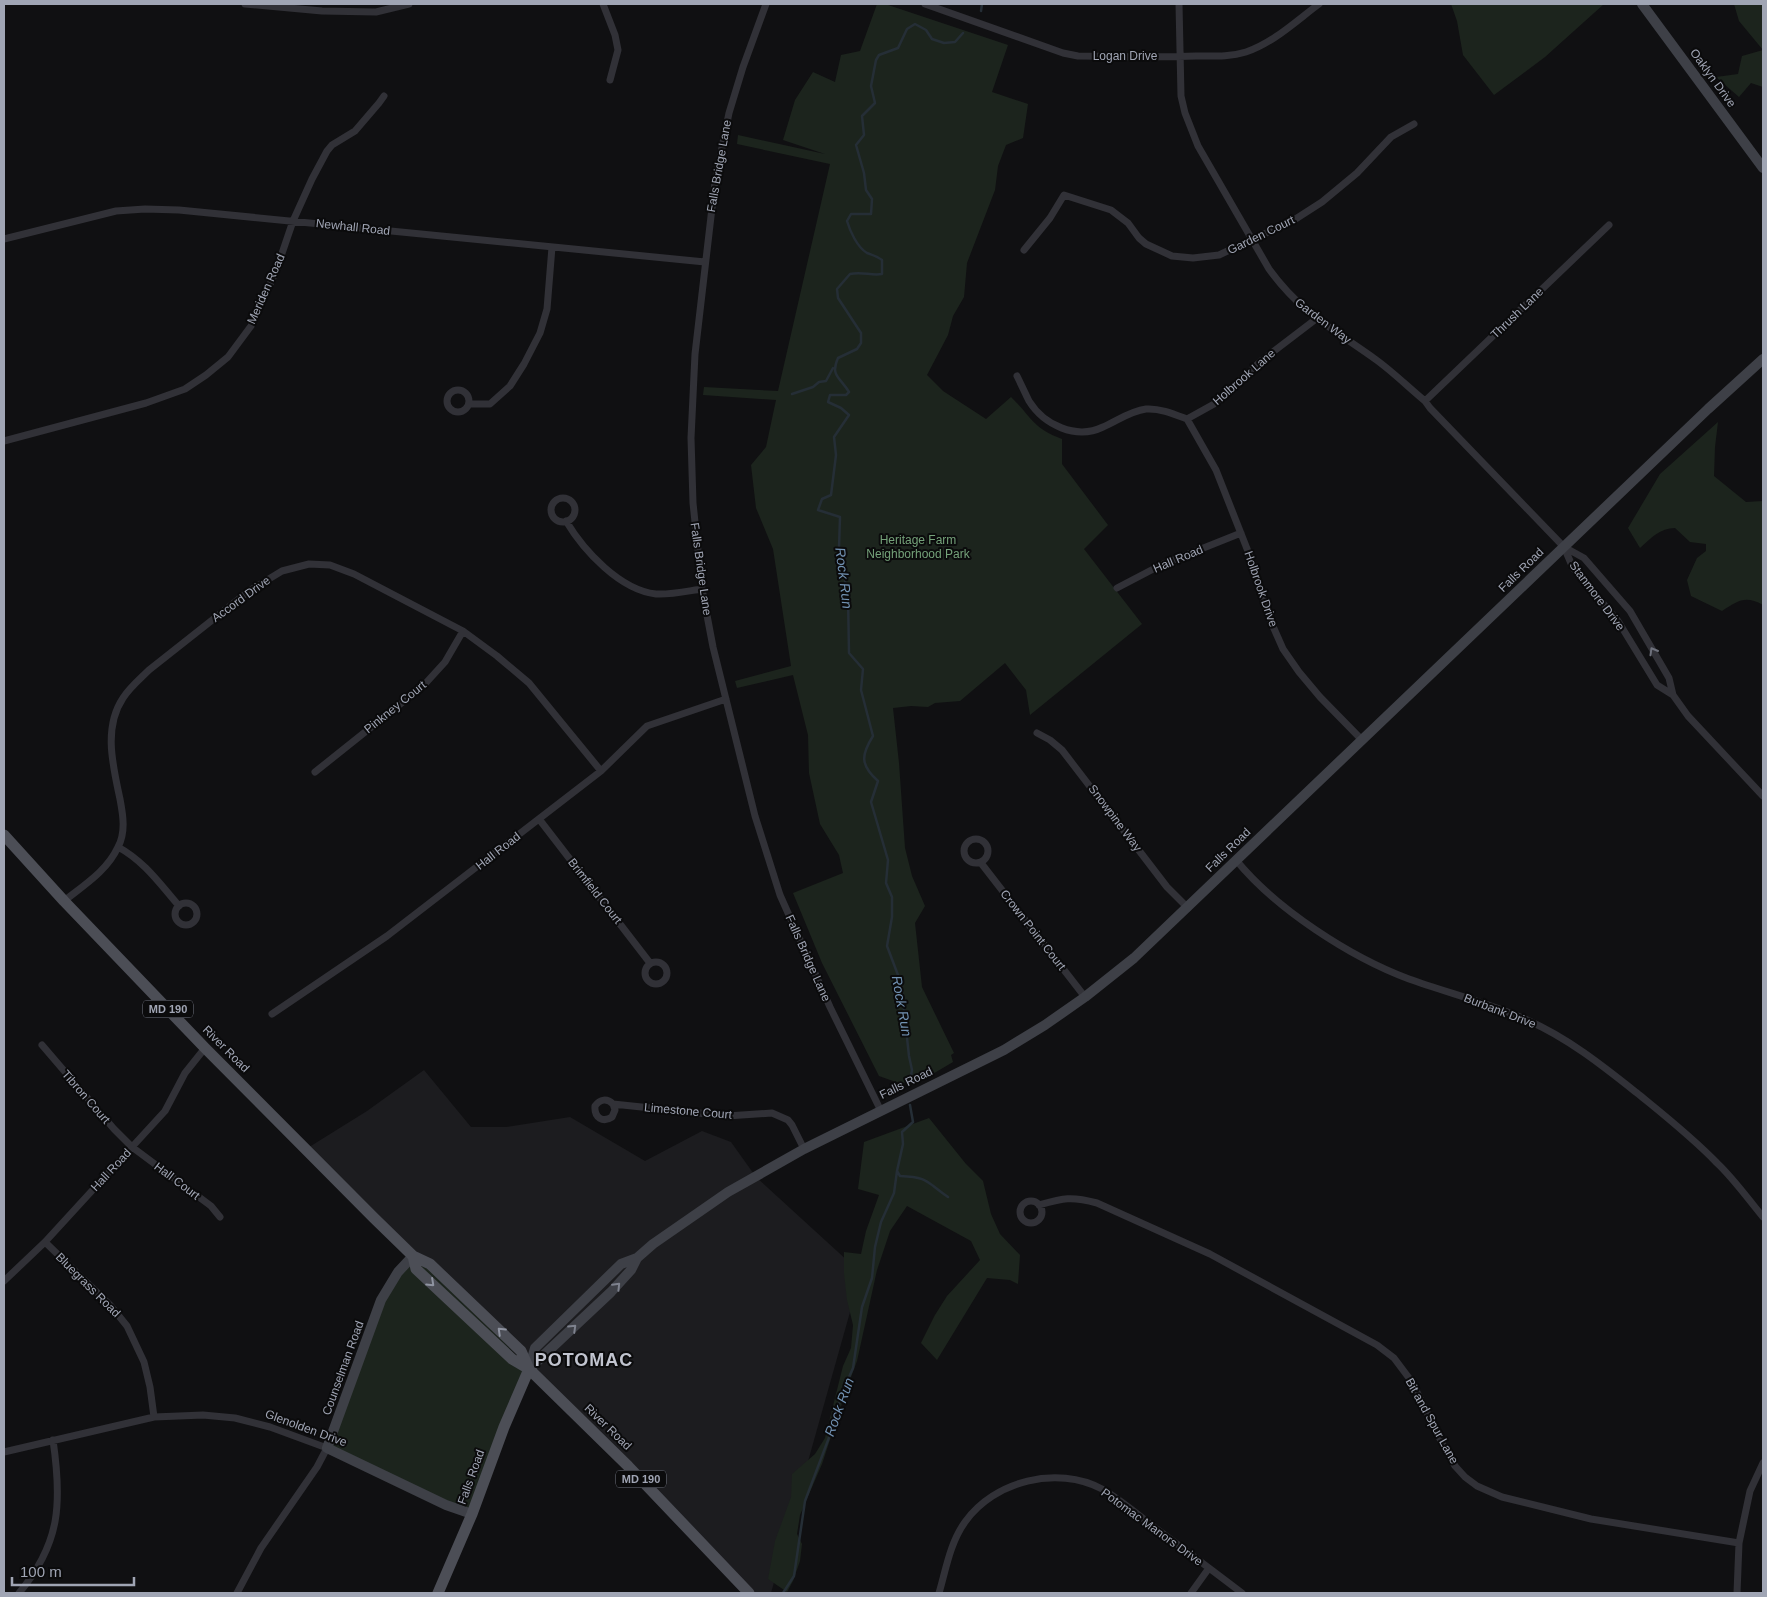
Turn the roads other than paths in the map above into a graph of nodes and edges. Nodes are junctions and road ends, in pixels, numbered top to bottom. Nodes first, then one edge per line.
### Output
1 (245, 4) edge
2 (409, 4) edge
3 (603, 4) edge
4 (766, 4) edge
5 (925, 4) edge
6 (1179, 4) edge
7 (1319, 4) edge
8 (1642, 4) edge
9 (1180, 57) junction
10 (610, 80) dead end
11 (384, 96) dead end
12 (1414, 124) dead end
13 (1763, 168) edge
14 (293, 221) junction
15 (1610, 225) dead end
16 (4, 238) edge
17 (1253, 240) junction
18 (552, 247) junction
19 (1024, 250) dead end
20 (705, 262) junction
21 (1316, 319) junction
22 (1763, 359) edge
23 (1017, 376) dead end
24 (1425, 401) junction
25 (469, 404) dead end
26 (1187, 419) junction
27 (4, 441) edge
28 (566, 521) dead end
29 (1241, 533) junction
30 (1564, 548) junction
31 (1117, 588) dead end
32 (702, 589) junction
33 (463, 631) junction
34 (1673, 695) junction
35 (726, 699) junction
36 (1037, 733) dead end
37 (1362, 740) junction
38 (601, 771) junction
39 (315, 772) dead end
40 (1763, 796) edge
41 (539, 819) junction
42 (4, 835) edge
43 (118, 847) junction
44 (1236, 860) junction
45 (981, 863) dead end
46 (64, 901) junction
47 (179, 906) dead end
48 (1188, 908) junction
49 (650, 963) dead end
50 (1085, 998) junction
51 (272, 1014) dead end
52 (42, 1045) dead end
53 (205, 1048) junction
54 (613, 1104) dead end
55 (880, 1111) junction
56 (132, 1147) junction
57 (804, 1149) junction
58 (1039, 1204) dead end
59 (220, 1217) dead end
60 (1763, 1218) edge
61 (45, 1242) junction
62 (413, 1256) junction
63 (4, 1282) edge
64 (529, 1370) junction
65 (154, 1417) junction
66 (53, 1440) junction
67 (327, 1448) junction
68 (4, 1452) edge
69 (1763, 1463) edge
70 (472, 1514) junction
71 (1740, 1542) junction
72 (1209, 1568) junction
73 (19, 1593) edge
74 (237, 1593) edge
75 (438, 1593) edge
76 (749, 1593) edge
77 (939, 1593) edge
78 (1190, 1593) edge
79 (1242, 1593) edge
80 (1737, 1593) edge

1 - 2 street
3 - 10 street
4 - 20 street, Falls Bridge Lane
5 - 9 street, Logan Drive
6 - 9 street, Garden Way
7 - 9 street, Logan Drive
8 - 13 main road, Oaklyn Drive
9 - 17 street, Garden Way
11 - 14 street, Meriden Road
12 - 17 street, Garden Court
14 - 16 street, Newhall Road
14 - 18 street, Newhall Road
14 - 27 street, Meriden Road
15 - 24 street, Thrush Lane
17 - 19 street, Garden Court
17 - 21 street, Garden Way
18 - 20 street, Newhall Road
18 - 25 street
20 - 32 street, Falls Bridge Lane
21 - 24 street, Garden Way
21 - 26 street, Holbrook Lane
22 - 30 main road, Falls Road
23 - 26 street
24 - 30 street, Garden Way
26 - 29 street, Holbrook Drive
28 - 32 street
29 - 31 street, Hall Road
29 - 37 street, Holbrook Drive
30 - 34 street, Stanmore Drive
34 -> 30 street, Stanmore Drive
30 - 37 main road, Falls Road
32 - 35 street, Falls Bridge Lane
33 - 38 street, Accord Drive
33 - 39 street, Pinkney Court
33 - 43 street, Accord Drive
34 - 40 street, Stanmore Drive
35 - 38 street, Hall Road
35 - 55 street, Falls Bridge Lane
36 - 48 street, Snowpine Way
37 - 44 main road, Falls Road
38 - 41 street, Hall Road
41 - 49 street, Brimfield Court
41 - 51 street, Hall Road
42 - 46 main road, River Road / MD 190
43 - 46 street, Accord Drive
43 - 47 street
44 - 48 main road, Falls Road
44 - 60 street, Burbank Drive
45 - 50 street, Crown Point Court
46 - 53 main road, River Road / MD 190
48 - 50 main road, Falls Road
50 - 55 main road, Falls Road
52 - 56 street, Tibron Court
53 - 56 street, Hall Road
53 - 62 main road, River Road / MD 190
54 - 57 street, Limestone Court
55 - 57 main road, Falls Road
56 - 59 street, Hall Court
56 - 61 street, Hall Road
57 - 64 main road, Falls Road
58 - 71 street, Bit and Spur Lane
61 - 63 street, Hall Road
61 - 65 street, Bluegrass Road
62 - 64 main road, River Road / MD 190
62 - 67 main road, Counselman Road
64 - 70 main road, Falls Road
64 - 76 main road, River Road / MD 190
65 - 66 street, Glenolden Drive
65 - 67 street, Glenolden Drive
66 - 68 street, Glenolden Drive
66 - 73 street
67 - 70 main road, Glenolden Drive
67 - 74 street, Counselman Road
69 - 71 street
70 - 75 main road, Falls Road
71 - 80 street
72 - 77 street, Potomac Manors Drive
72 - 78 street
72 - 79 street, Potomac Manors Drive

